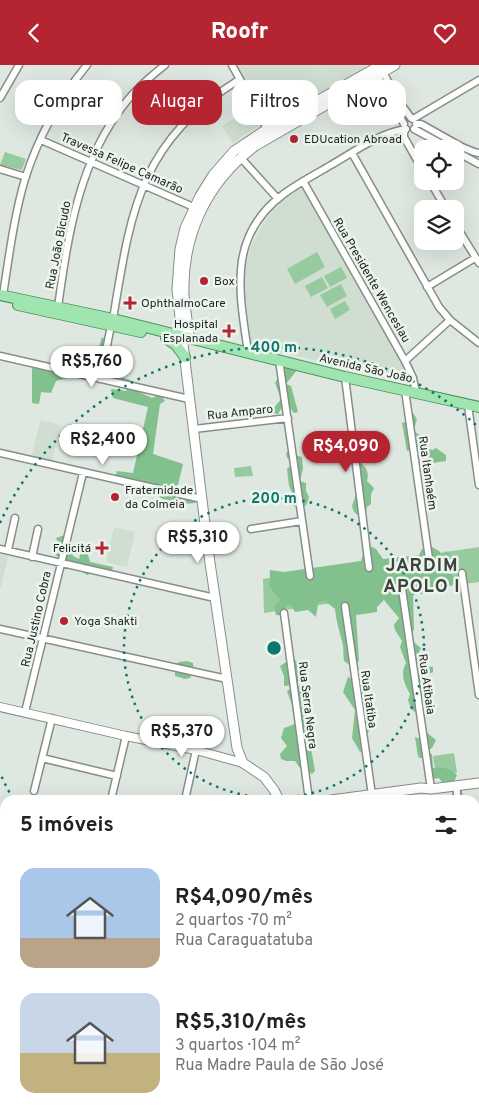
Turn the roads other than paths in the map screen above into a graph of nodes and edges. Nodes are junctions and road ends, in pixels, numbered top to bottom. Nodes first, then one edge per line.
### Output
1 (19, 65) edge
2 (87, 65) edge
3 (165, 65) edge
4 (232, 65) edge
5 (395, 65) edge
6 (378, 68) edge
7 (240, 79) junction
8 (479, 80) edge
9 (0, 98) edge
10 (410, 125) junction
11 (269, 132) junction
12 (41, 140) junction
13 (436, 140) edge
14 (352, 153) junction
15 (479, 153) edge
16 (414, 156) edge
17 (464, 156) edge
18 (241, 157) junction
19 (91, 162) junction
20 (479, 164) edge
21 (0, 169) edge
22 (26, 177) junction
23 (303, 181) junction
24 (143, 185) junction
25 (278, 199) junction
26 (197, 210) junction
27 (464, 239) edge
28 (477, 261) edge
29 (427, 287) junction
30 (1, 297) edge
31 (58, 307) junction
32 (450, 320) junction
33 (112, 322) junction
34 (166, 338) junction
35 (184, 338) junction
36 (200, 340) junction
37 (479, 343) edge
38 (248, 352) junction
39 (0, 356) edge
40 (185, 357) junction
41 (279, 360) junction
42 (405, 361) junction
43 (345, 377) junction
44 (100, 379) junction
45 (405, 390) junction
46 (416, 393) junction
47 (190, 399) junction
48 (468, 405) junction
49 (479, 407) edge
50 (288, 418) junction
51 (194, 429) junction
52 (0, 453) edge
53 (82, 473) junction
54 (479, 485) edge
55 (202, 499) junction
56 (15, 518) dead end
57 (302, 521) junction
58 (38, 529) dead end
59 (251, 529) dead end
60 (0, 549) edge
61 (8, 551) junction
62 (32, 557) junction
63 (429, 559) dead end
64 (60, 564) junction
65 (369, 567) dead end
66 (462, 573) dead end
67 (310, 576) dead end
68 (401, 582) dead end
69 (215, 598) junction
70 (345, 607) dead end
71 (284, 613) dead end
72 (0, 629) edge
73 (43, 638) junction
74 (227, 679) junction
75 (479, 695) edge
76 (0, 707) edge
77 (25, 712) junction
78 (52, 718) junction
79 (126, 736) junction
80 (196, 750) junction
81 (42, 758) junction
82 (243, 763) junction
83 (117, 776) junction
84 (479, 777) edge
85 (479, 783) edge
86 (456, 786) junction
87 (427, 787) junction
88 (34, 791) dead end
89 (112, 795) edge
90 (186, 795) edge
91 (276, 795) edge
92 (308, 795) edge
93 (372, 795) edge
94 (391, 795) edge
95 (457, 795) edge

1 - 9 street
2 - 12 street
3 - 19 street, Rua João Bicudo
4 - 7 street
5 - 6 main road
6 - 10 street
6 - 11 main road
7 - 11 street
7 - 24 street
8 - 10 street
10 - 13 street
10 - 14 street
10 - 15 street
10 - 16 street
11 - 18 main road
11 - 26 main road
12 - 19 street, Travessa Felipe Camarão
12 - 22 street
14 - 23 street
14 - 29 street
17 - 20 street
18 - 25 street
18 - 26 main road
19 - 24 street, Travessa Felipe Camarão
19 - 31 street, Rua João Bicudo
21 - 22 street
22 - 30 street
23 - 25 street
23 - 42 street, Rua Presidente Wenceslau
24 - 26 street, Travessa Felipe Camarão
24 - 33 street
25 - 38 street
26 - 35 main road
27 - 28 street
28 - 29 street
29 - 32 street
30 - 31 main road, Avenida São João
30 - 33 main road, Avenida São João
31 - 33 main road, Avenida São João
32 - 37 street
32 - 42 street
33 - 34 main road, Avenida São João
33 - 35 main road, Avenida São João
33 - 44 street
34 - 35 main road, Avenida São João
34 - 40 main road
35 - 36 main road, Avenida São João
35 - 40 main road
36 - 38 main road, Avenida São João
36 - 40 main road
38 - 41 main road, Avenida São João
39 - 44 street
40 - 47 main road
41 - 43 main road, Avenida São João
41 - 50 street
42 - 46 street, Rua Presidente Wenceslau
43 - 45 main road, Avenida São João
43 - 65 street
44 - 47 street
45 - 46 main road, Avenida São João
45 - 63 street, Rua Itanhaém
46 - 48 main road, Avenida São João
47 - 51 main road
48 - 49 main road, Avenida São João
48 - 54 street
50 - 51 street, Rua Amparo
50 - 57 street
51 - 55 main road
52 - 53 street
53 - 55 street
53 - 64 street, Rua Justino Cobra
55 - 69 main road
56 - 61 street
57 - 59 street
57 - 67 street
58 - 62 street
60 - 61 street
61 - 62 street
62 - 64 street
64 - 69 street
64 - 73 street, Rua Justino Cobra
66 - 75 street
68 - 87 street, Rua Atibaia
69 - 74 main road
70 - 93 street, Rua Itatiba
71 - 92 street, Rua Serra Negra
72 - 73 street
73 - 74 street
73 - 77 street, Rua Justino Cobra
74 - 82 main road
76 - 77 street
77 - 78 street
78 - 79 street
78 - 81 street
79 - 80 street
79 - 83 street
80 - 82 street
80 - 90 street
81 - 83 street
81 - 88 street
82 - 91 main road
83 - 89 street
84 - 87 main road
85 - 86 main road
86 - 87 main road
86 - 95 street
87 - 94 main road

